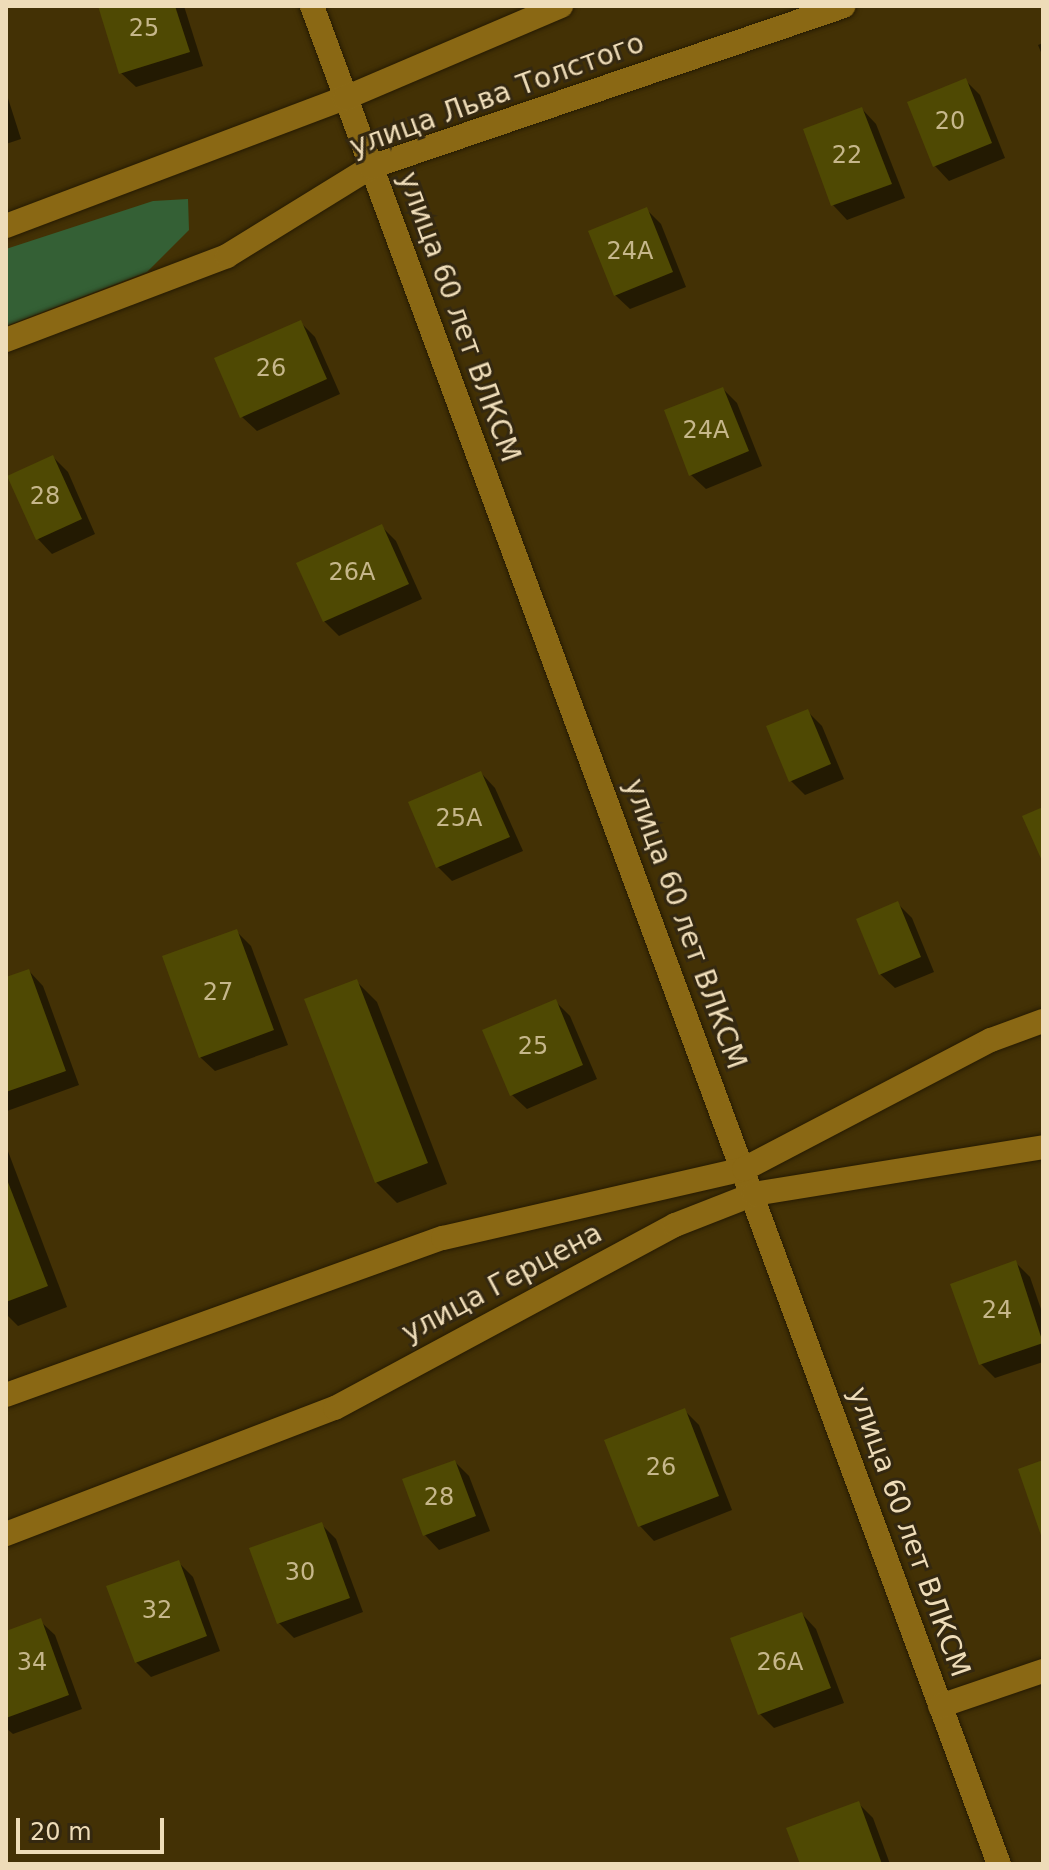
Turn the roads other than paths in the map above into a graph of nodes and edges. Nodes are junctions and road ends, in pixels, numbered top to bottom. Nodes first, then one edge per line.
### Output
1 (312, 6) edge
2 (561, 6) edge
3 (843, 6) edge
4 (345, 98) junction
5 (371, 167) junction
6 (6, 226) edge
7 (6, 340) edge
8 (1043, 1021) edge
9 (1043, 1147) edge
10 (744, 1169) junction
11 (754, 1194) junction
12 (6, 1395) edge
13 (6, 1534) edge
14 (1043, 1671) edge
15 (940, 1706) junction
16 (999, 1864) edge

1 - 4 street, улица 60 лет ВЛКСМ
2 - 4 street, улица Льва Толстого
3 - 5 street, улица Льва Толстого
4 - 5 street, улица 60 лет ВЛКСМ
4 - 6 street, улица Льва Толстого
5 - 7 street, улица Льва Толстого
5 - 10 street, улица 60 лет ВЛКСМ
8 - 10 street, улица Герцена
9 - 11 street, улица Герцена
10 - 11 street, улица 60 лет ВЛКСМ
10 - 12 street, улица Герцена
11 - 13 street, улица Герцена
11 - 15 street, улица 60 лет ВЛКСМ
14 - 15 street
15 - 16 street, улица 60 лет ВЛКСМ

